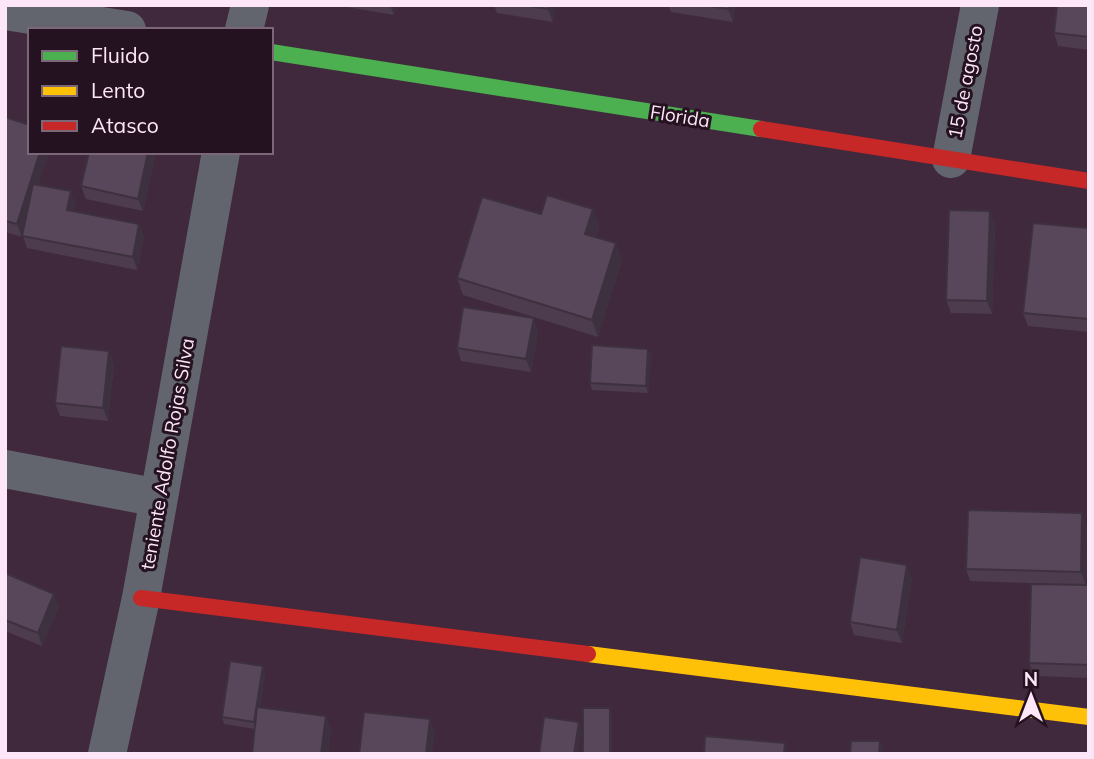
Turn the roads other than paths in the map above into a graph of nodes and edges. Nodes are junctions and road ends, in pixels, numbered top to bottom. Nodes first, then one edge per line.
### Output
1 (250, 5) edge
2 (979, 5) edge
3 (5, 11) edge
4 (114, 28) edge
5 (244, 28) edge
6 (273, 52) edge
7 (221, 154) edge
8 (951, 159) junction
9 (1089, 181) edge
10 (5, 469) edge
11 (159, 498) junction
12 (141, 598) junction
13 (1089, 718) edge
14 (107, 754) edge

1 - 5 street
2 - 8 street, 15 de agosto
3 - 4 street
6 - 8 street, Florida
7 - 11 street, teniente Adolfo Rojas Silva
8 - 9 street, Florida
10 - 11 street
11 - 12 street, teniente Adolfo Rojas Silva
12 - 13 street
12 - 14 street, teniente Adolfo Rojas Silva

